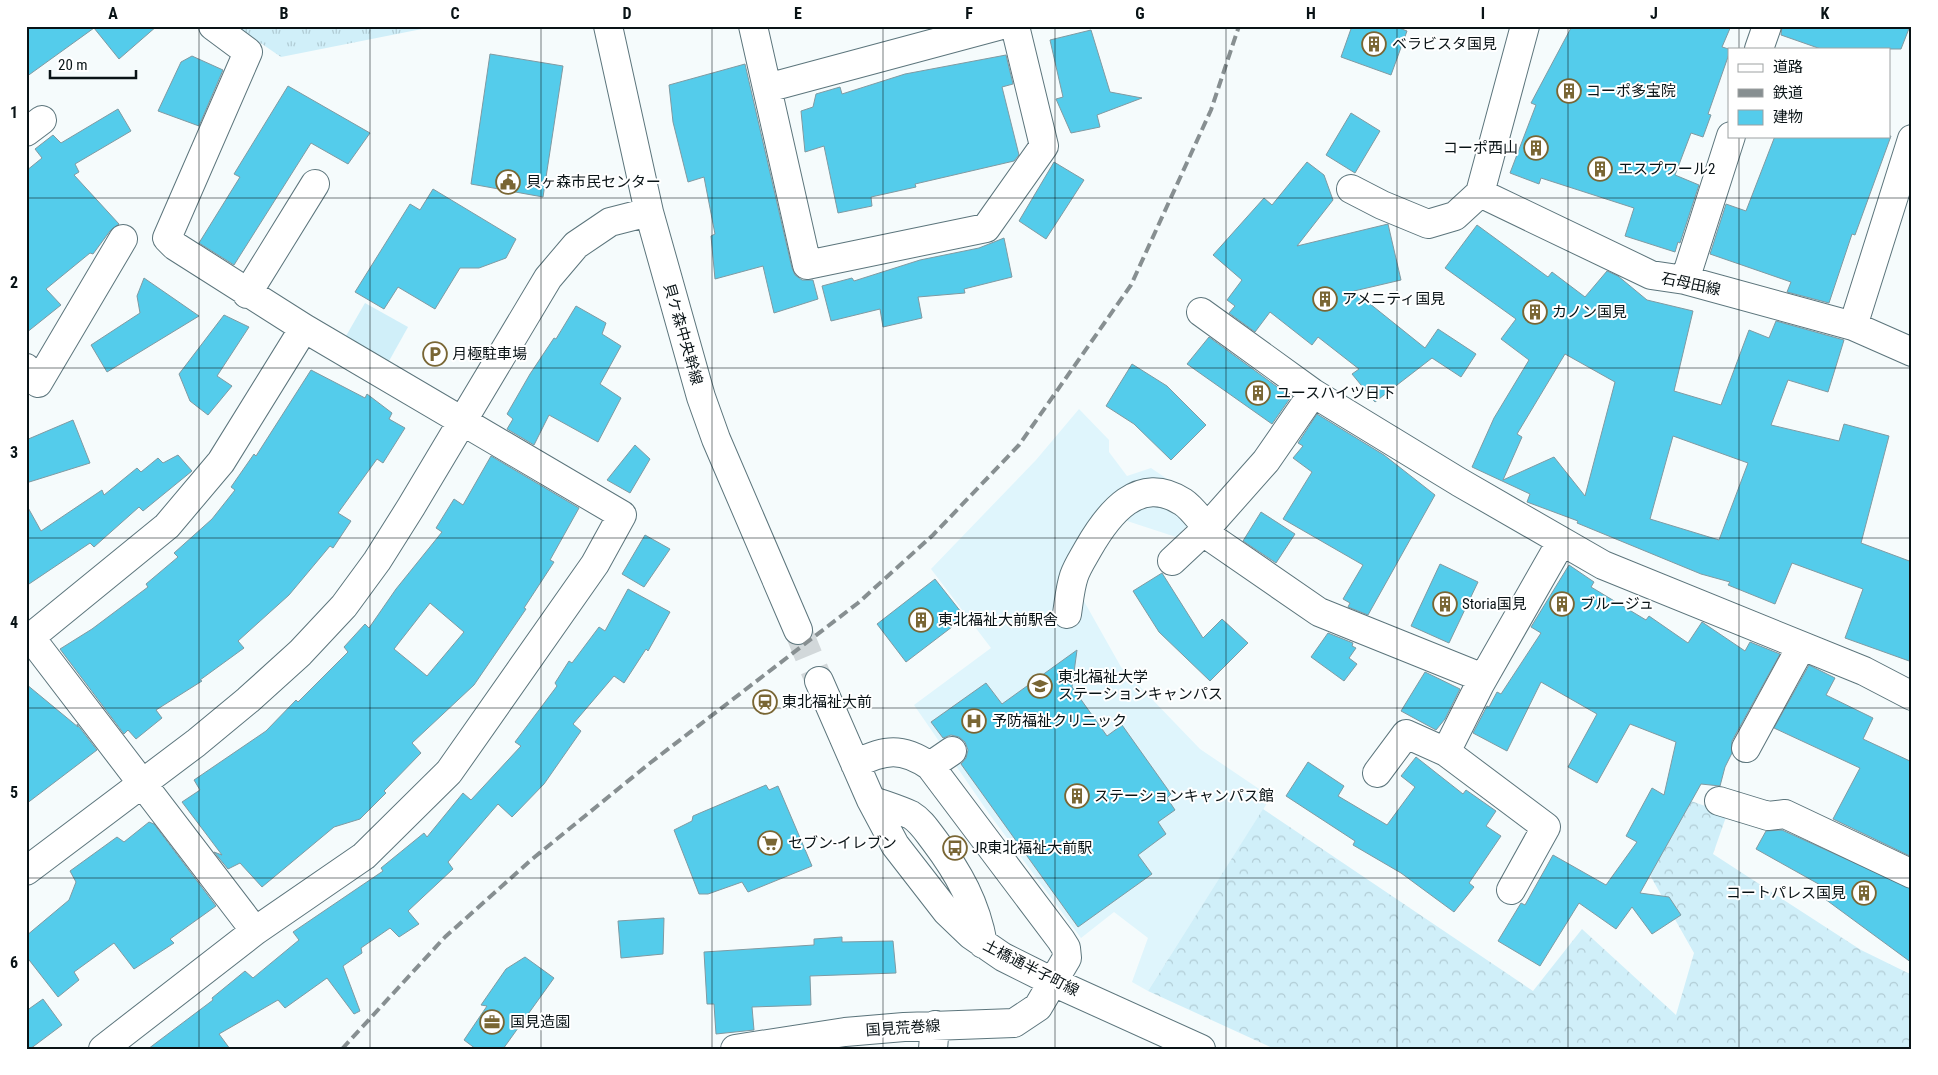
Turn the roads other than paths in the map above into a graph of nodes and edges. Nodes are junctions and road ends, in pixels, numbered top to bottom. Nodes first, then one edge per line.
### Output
1 (212, 26) edge
2 (608, 26) edge
3 (753, 26) edge
4 (998, 26) edge
5 (1015, 26) edge
6 (1525, 26) edge
7 (1767, 26) edge
8 (1759, 48) edge
9 (767, 88) junction
10 (1730, 138) edge
11 (1912, 139) edge
12 (315, 184) dead end
13 (1351, 189) dead end
14 (1480, 193) junction
15 (649, 212) junction
16 (123, 239) dead end
17 (1685, 280) junction
18 (248, 294) junction
19 (1201, 312) dead end
20 (1853, 326) junction
21 (304, 328) junction
22 (1912, 352) edge
23 (30, 381) edge
24 (1313, 393) junction
25 (462, 420) junction
26 (1205, 530) junction
27 (1561, 542) junction
28 (1172, 561) dead end
29 (1067, 614) dead end
30 (798, 630) tunnel mouth
31 (29, 640) edge
32 (1801, 647) junction
33 (1483, 678) junction
34 (819, 680) tunnel mouth
35 (1912, 696) edge
36 (1746, 748) dead end
37 (1446, 752) junction
38 (855, 764) junction
39 (1377, 773) dead end
40 (142, 783) junction
41 (1719, 801) dead end
42 (26, 871) edge
43 (1912, 874) edge
44 (1512, 890) dead end
45 (256, 931) junction
46 (1053, 982) junction
47 (934, 1037) edge
48 (103, 1049) edge
49 (735, 1049) edge
50 (1201, 1049) edge

1 - 18 street
2 - 15 street, 貝ケ森中央幹線
3 - 9 street
4 - 9 street
5 - 9 street
6 - 14 street
7 - 8 street
10 - 17 street
11 - 20 street
12 - 18 street
13 - 14 street
14 - 17 street, 石母田線
15 - 25 street
15 - 30 street, 貝ケ森中央幹線
16 - 23 street
17 - 20 street, 石母田線
18 - 21 street
19 - 24 street
20 - 22 street, 石母田線
21 - 25 street
21 - 31 street
24 - 26 street
24 - 27 street
25 - 40 street
25 - 45 street
26 - 28 street
26 - 29 street
26 - 33 street
27 - 32 street
27 - 33 street
31 - 40 street
32 - 35 street
32 - 36 street
33 - 37 street
34 - 38 street, 土橋通半子町線
37 - 39 street
37 - 44 street
38 - 46 street, 土橋通半子町線
38 - 46 street, 国見荒巻線
40 - 42 street
40 - 45 street
41 - 43 street
45 - 48 street
46 - 47 street, 国見荒巻線
46 - 50 street, 土橋通半子町線
47 - 49 street, 国見荒巻線

